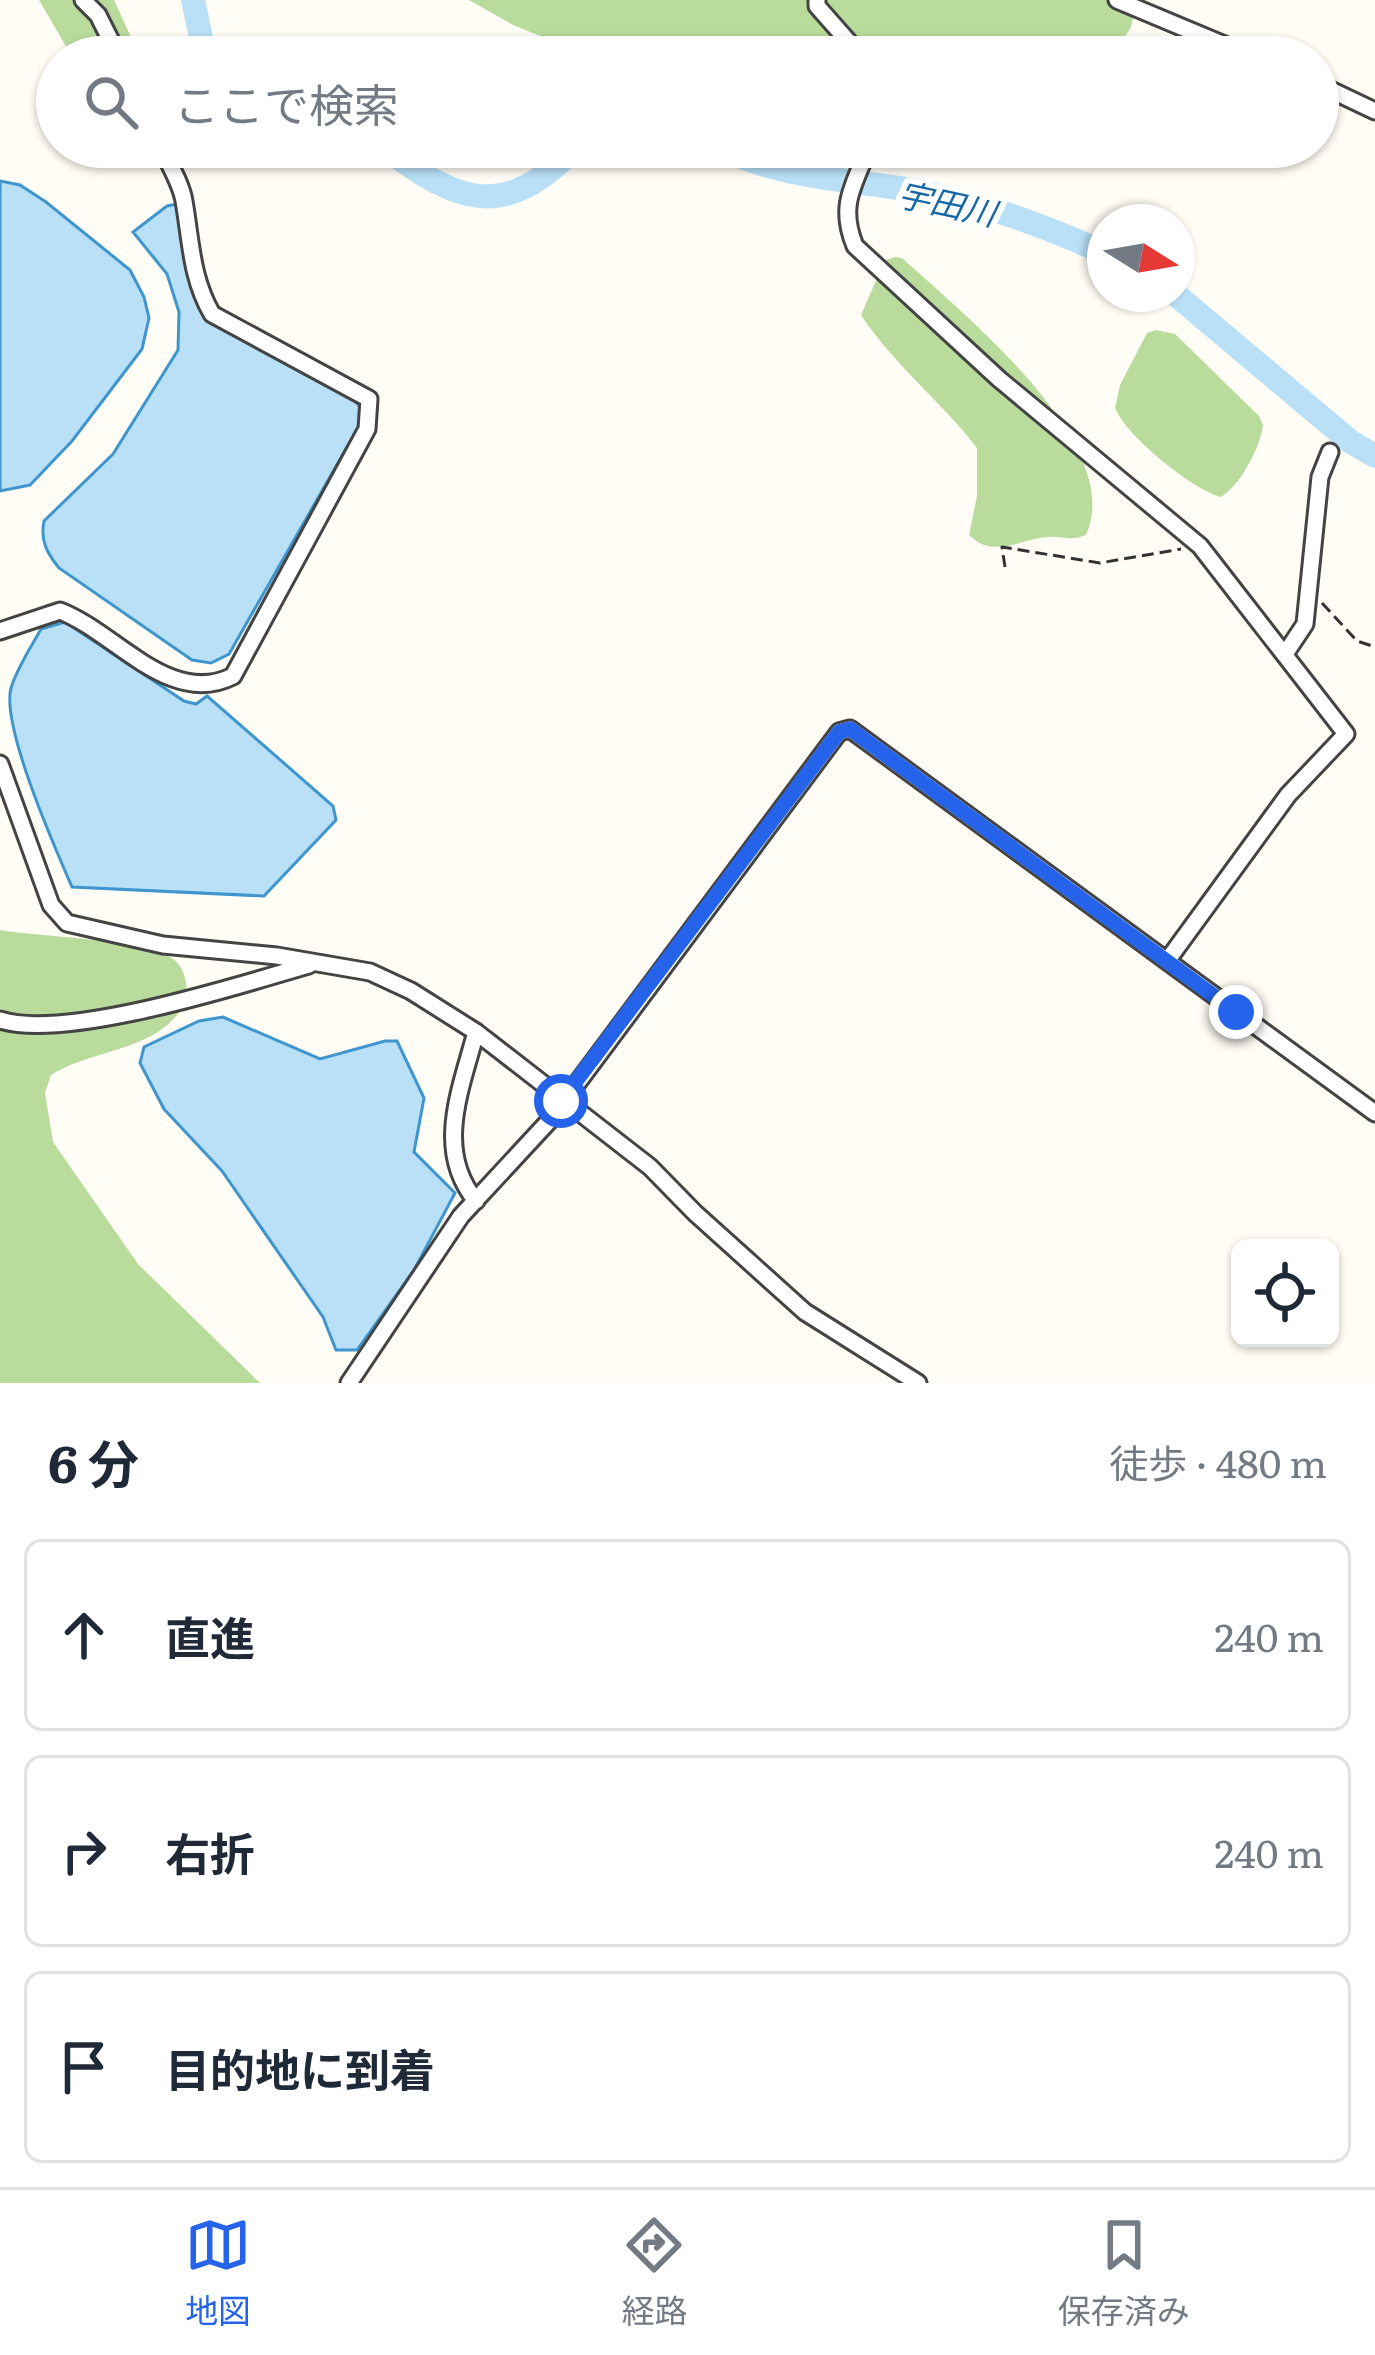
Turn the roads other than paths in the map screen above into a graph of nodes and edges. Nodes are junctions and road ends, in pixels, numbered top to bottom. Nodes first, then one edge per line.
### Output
1 (83, 0) edge
2 (817, 0) edge
3 (1117, 0) edge
4 (108, 36) edge
5 (843, 36) edge
6 (1203, 36) edge
7 (1339, 94) edge
8 (1375, 111) edge
9 (171, 168) edge
10 (860, 168) edge
11 (1330, 452) dead end
12 (0, 631) edge
13 (1286, 654) junction
14 (0, 764) edge
15 (1167, 961) junction
16 (312, 964) junction
17 (0, 1020) edge
18 (476, 1032) junction
19 (561, 1101) junction
20 (1375, 1114) edge
21 (476, 1201) junction
22 (349, 1383) edge
23 (918, 1383) edge

1 - 4 street
2 - 5 street
3 - 6 street
7 - 8 street
9 - 12 street
10 - 13 street
11 - 13 street
13 - 15 street
14 - 16 street
15 - 19 street
15 - 20 street
16 - 17 street
16 - 18 street
18 - 19 street
18 - 21 street
19 - 21 street
19 - 23 street
21 - 22 street

